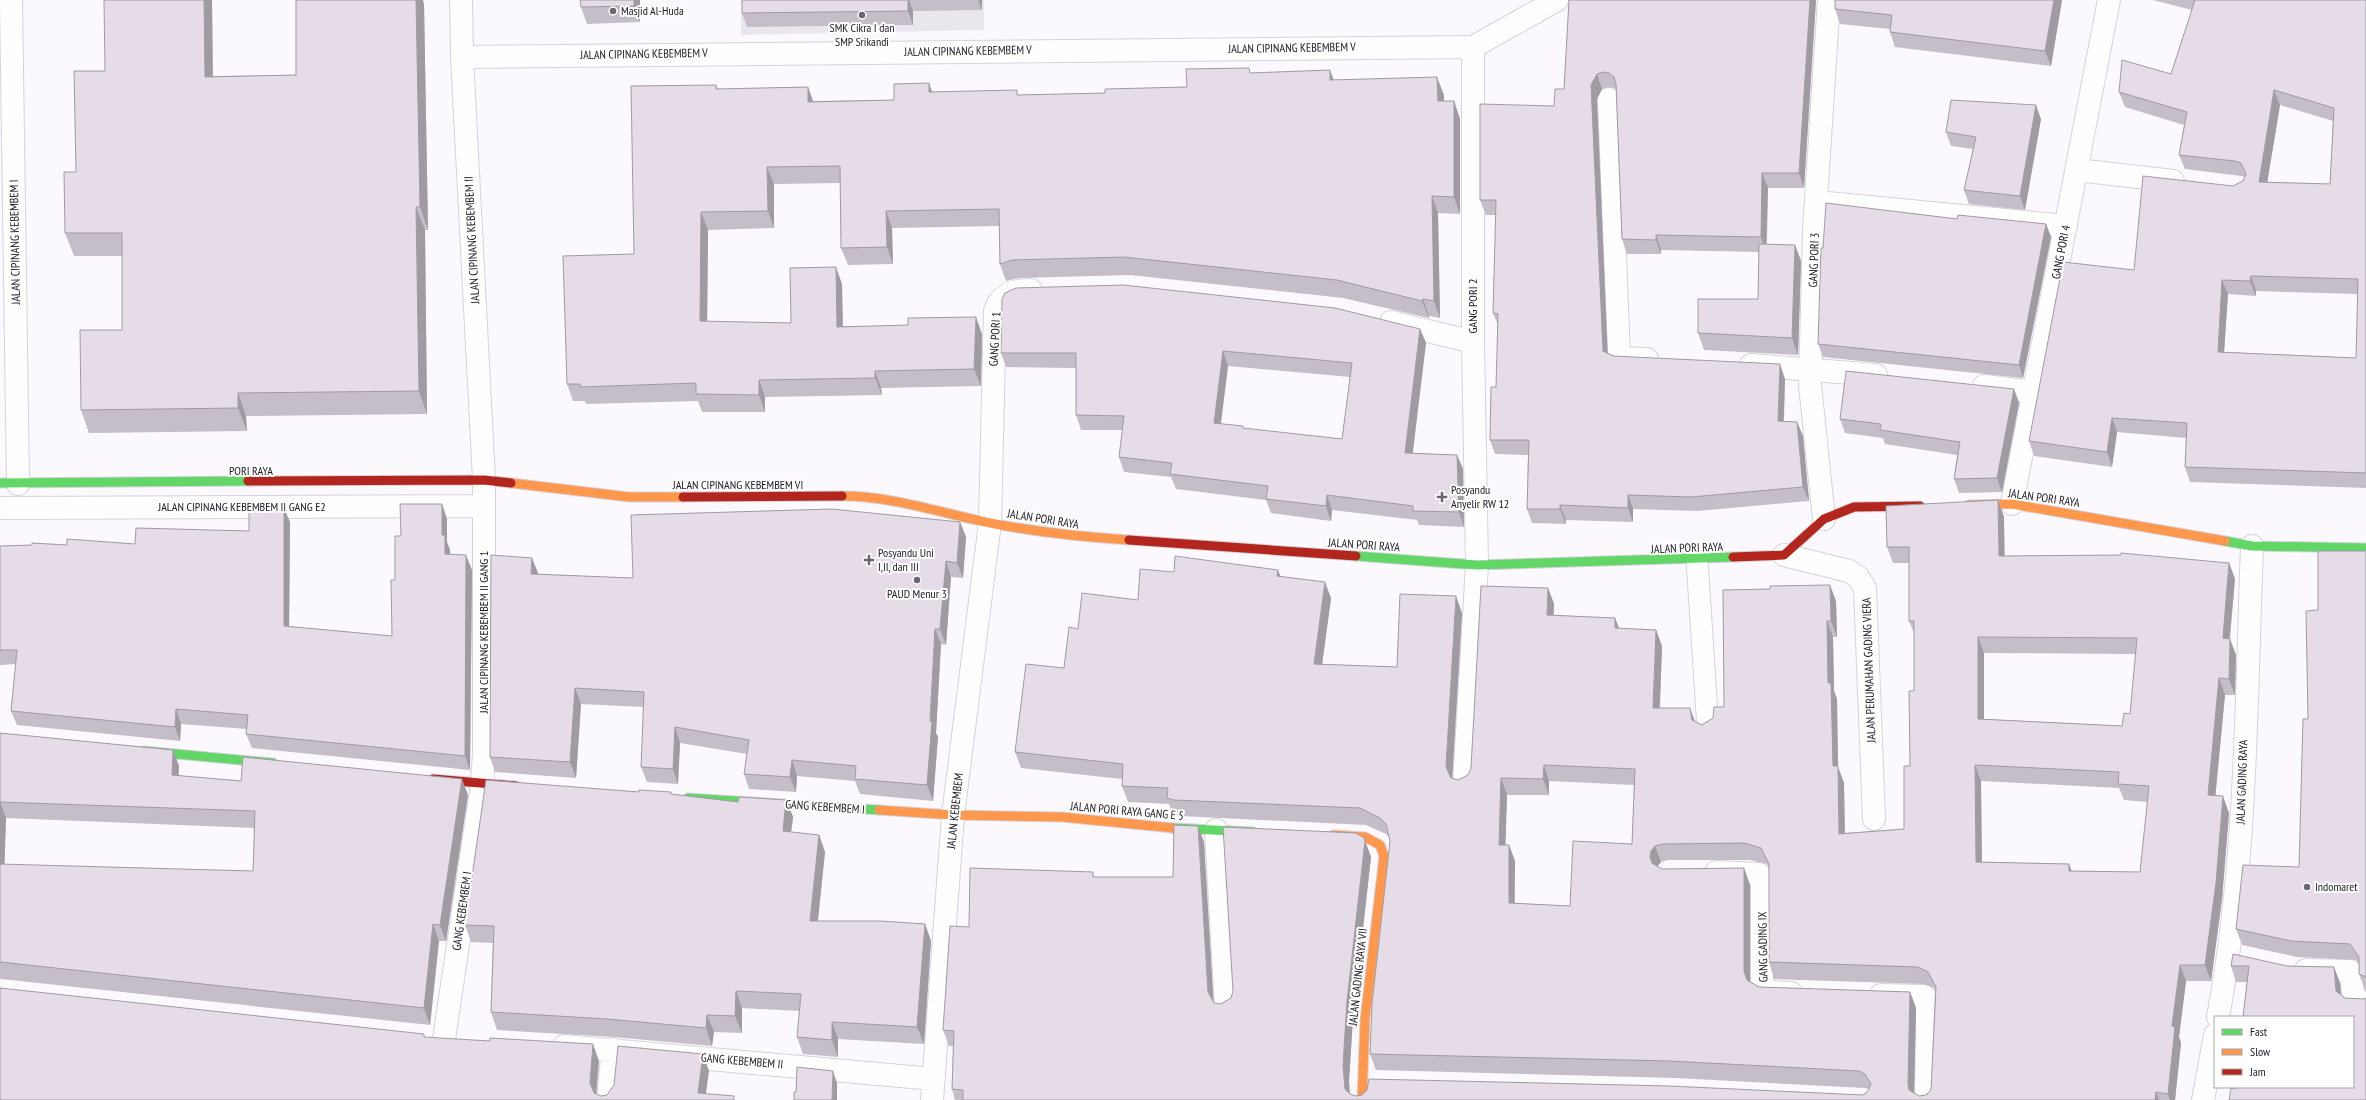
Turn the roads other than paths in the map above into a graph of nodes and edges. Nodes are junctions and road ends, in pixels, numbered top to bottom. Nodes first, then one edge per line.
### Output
1 (11, 0) edge
2 (461, 0) edge
3 (1557, 0) edge
4 (1829, 0) edge
5 (2109, 0) edge
6 (1473, 46) junction
7 (462, 57) junction
8 (1608, 99) dead end
9 (7, 160) edge
10 (2077, 170) junction
11 (2193, 183) edge
12 (1817, 202) junction
13 (2066, 226) junction
14 (1051, 289) edge
15 (1372, 318) edge
16 (1473, 342) junction
17 (1665, 360) edge
18 (1734, 364) edge
19 (1811, 368) junction
20 (1896, 377) edge
21 (1965, 384) edge
22 (2035, 392) junction
23 (484, 480) junction
24 (9, 484) edge
25 (2012, 504) junction
26 (1933, 505) edge
27 (1957, 505) edge
28 (484, 506) junction
29 (0, 508) edge
30 (1824, 519) junction
31 (990, 523) junction
32 (2252, 546) junction
33 (2366, 548) edge
34 (1784, 556) junction
35 (1697, 560) junction
36 (1477, 565) junction
37 (1708, 729) edge
38 (132, 750) edge
39 (280, 764) edge
40 (420, 778) edge
41 (482, 784) junction
42 (1464, 784) edge
43 (530, 787) edge
44 (681, 797) edge
45 (953, 816) junction
46 (1874, 819) dead end
47 (1216, 830) junction
48 (1262, 832) edge
49 (1324, 835) edge
50 (1697, 873) edge
51 (2230, 954) junction
52 (2251, 959) edge
53 (2288, 968) edge
54 (1812, 993) edge
55 (1860, 994) edge
56 (2366, 1003) edge
57 (1226, 1008) edge
58 (2218, 1016) edge
59 (420, 1037) edge
60 (444, 1040) junction
61 (467, 1041) edge
62 (2214, 1041) edge
63 (544, 1045) edge
64 (613, 1049) junction
65 (934, 1078) junction
66 (1385, 1083) edge
67 (1362, 1091) edge
68 (608, 1100) edge
69 (932, 1100) edge
70 (1926, 1100) edge
71 (2203, 1100) edge

1 - 9 street, JALAN CIPINANG KEBEMBEM I
2 - 7 street, JALAN CIPINANG KEBEMBEM II
3 - 6 street
4 - 12 street, GANG PORI 3
5 - 10 street, GANG PORI 4
6 - 7 street, JALAN CIPINANG KEBEMBEM V
6 - 16 street, GANG PORI 2
7 - 23 street, JALAN CIPINANG KEBEMBEM II
8 - 17 street
9 - 24 street, JALAN CIPINANG KEBEMBEM I
10 - 11 street
10 - 13 street, GANG PORI 4
12 - 13 street
12 - 19 street, GANG PORI 3
13 - 22 street, GANG PORI 4
14 - 31 street, GANG PORI 1
15 - 16 street
16 - 36 street, GANG PORI 2
18 - 19 street
19 - 20 street
19 - 30 street, GANG PORI 3
21 - 22 street
22 - 25 street, GANG PORI 4
23 - 24 street, PORI RAYA
23 - 28 street, JALAN CIPINANG KEBEMBEM II GANG 1
23 - 31 street, JALAN CIPINANG KEBEMBEM VI
25 - 27 street, JALAN PORI RAYA
25 - 32 street, JALAN PORI RAYA
26 - 30 street
28 - 29 street, JALAN CIPINANG KEBEMBEM II GANG E2
28 - 41 street, JALAN CIPINANG KEBEMBEM II GANG 1
30 - 34 street
31 - 36 street, JALAN PORI RAYA
31 - 45 street, JALAN KEBEMBEM
32 - 33 street, JALAN PORI RAYA
32 - 51 street, JALAN GADING RAYA
34 - 35 street, JALAN PORI RAYA
34 - 46 street, JALAN PERUMAHAN GADING VIERA
35 - 36 street, JALAN PORI RAYA
35 - 37 lane
36 - 42 street, GANG PORI 2
38 - 39 street
40 - 41 street
41 - 43 street
41 - 60 street, GANG KEBEMBEM I
44 - 45 street, GANG KEBEMBEM I
45 - 47 street, JALAN PORI RAYA GANG E 5
45 - 65 street, JALAN KEBEMBEM
47 - 48 street, JALAN PORI RAYA GANG E 5
47 - 57 street
49 - 67 street, JALAN GADING RAYA VII
50 - 54 street, GANG GADING IX
51 - 52 street
51 - 58 street, JALAN GADING RAYA
53 - 56 street
55 - 70 street
59 - 60 street
60 - 61 street
62 - 71 street
63 - 64 street, GANG KEBEMBEM II
64 - 65 street, GANG KEBEMBEM II
64 - 68 street
65 - 69 street, JALAN KEBEMBEM
66 - 67 street

